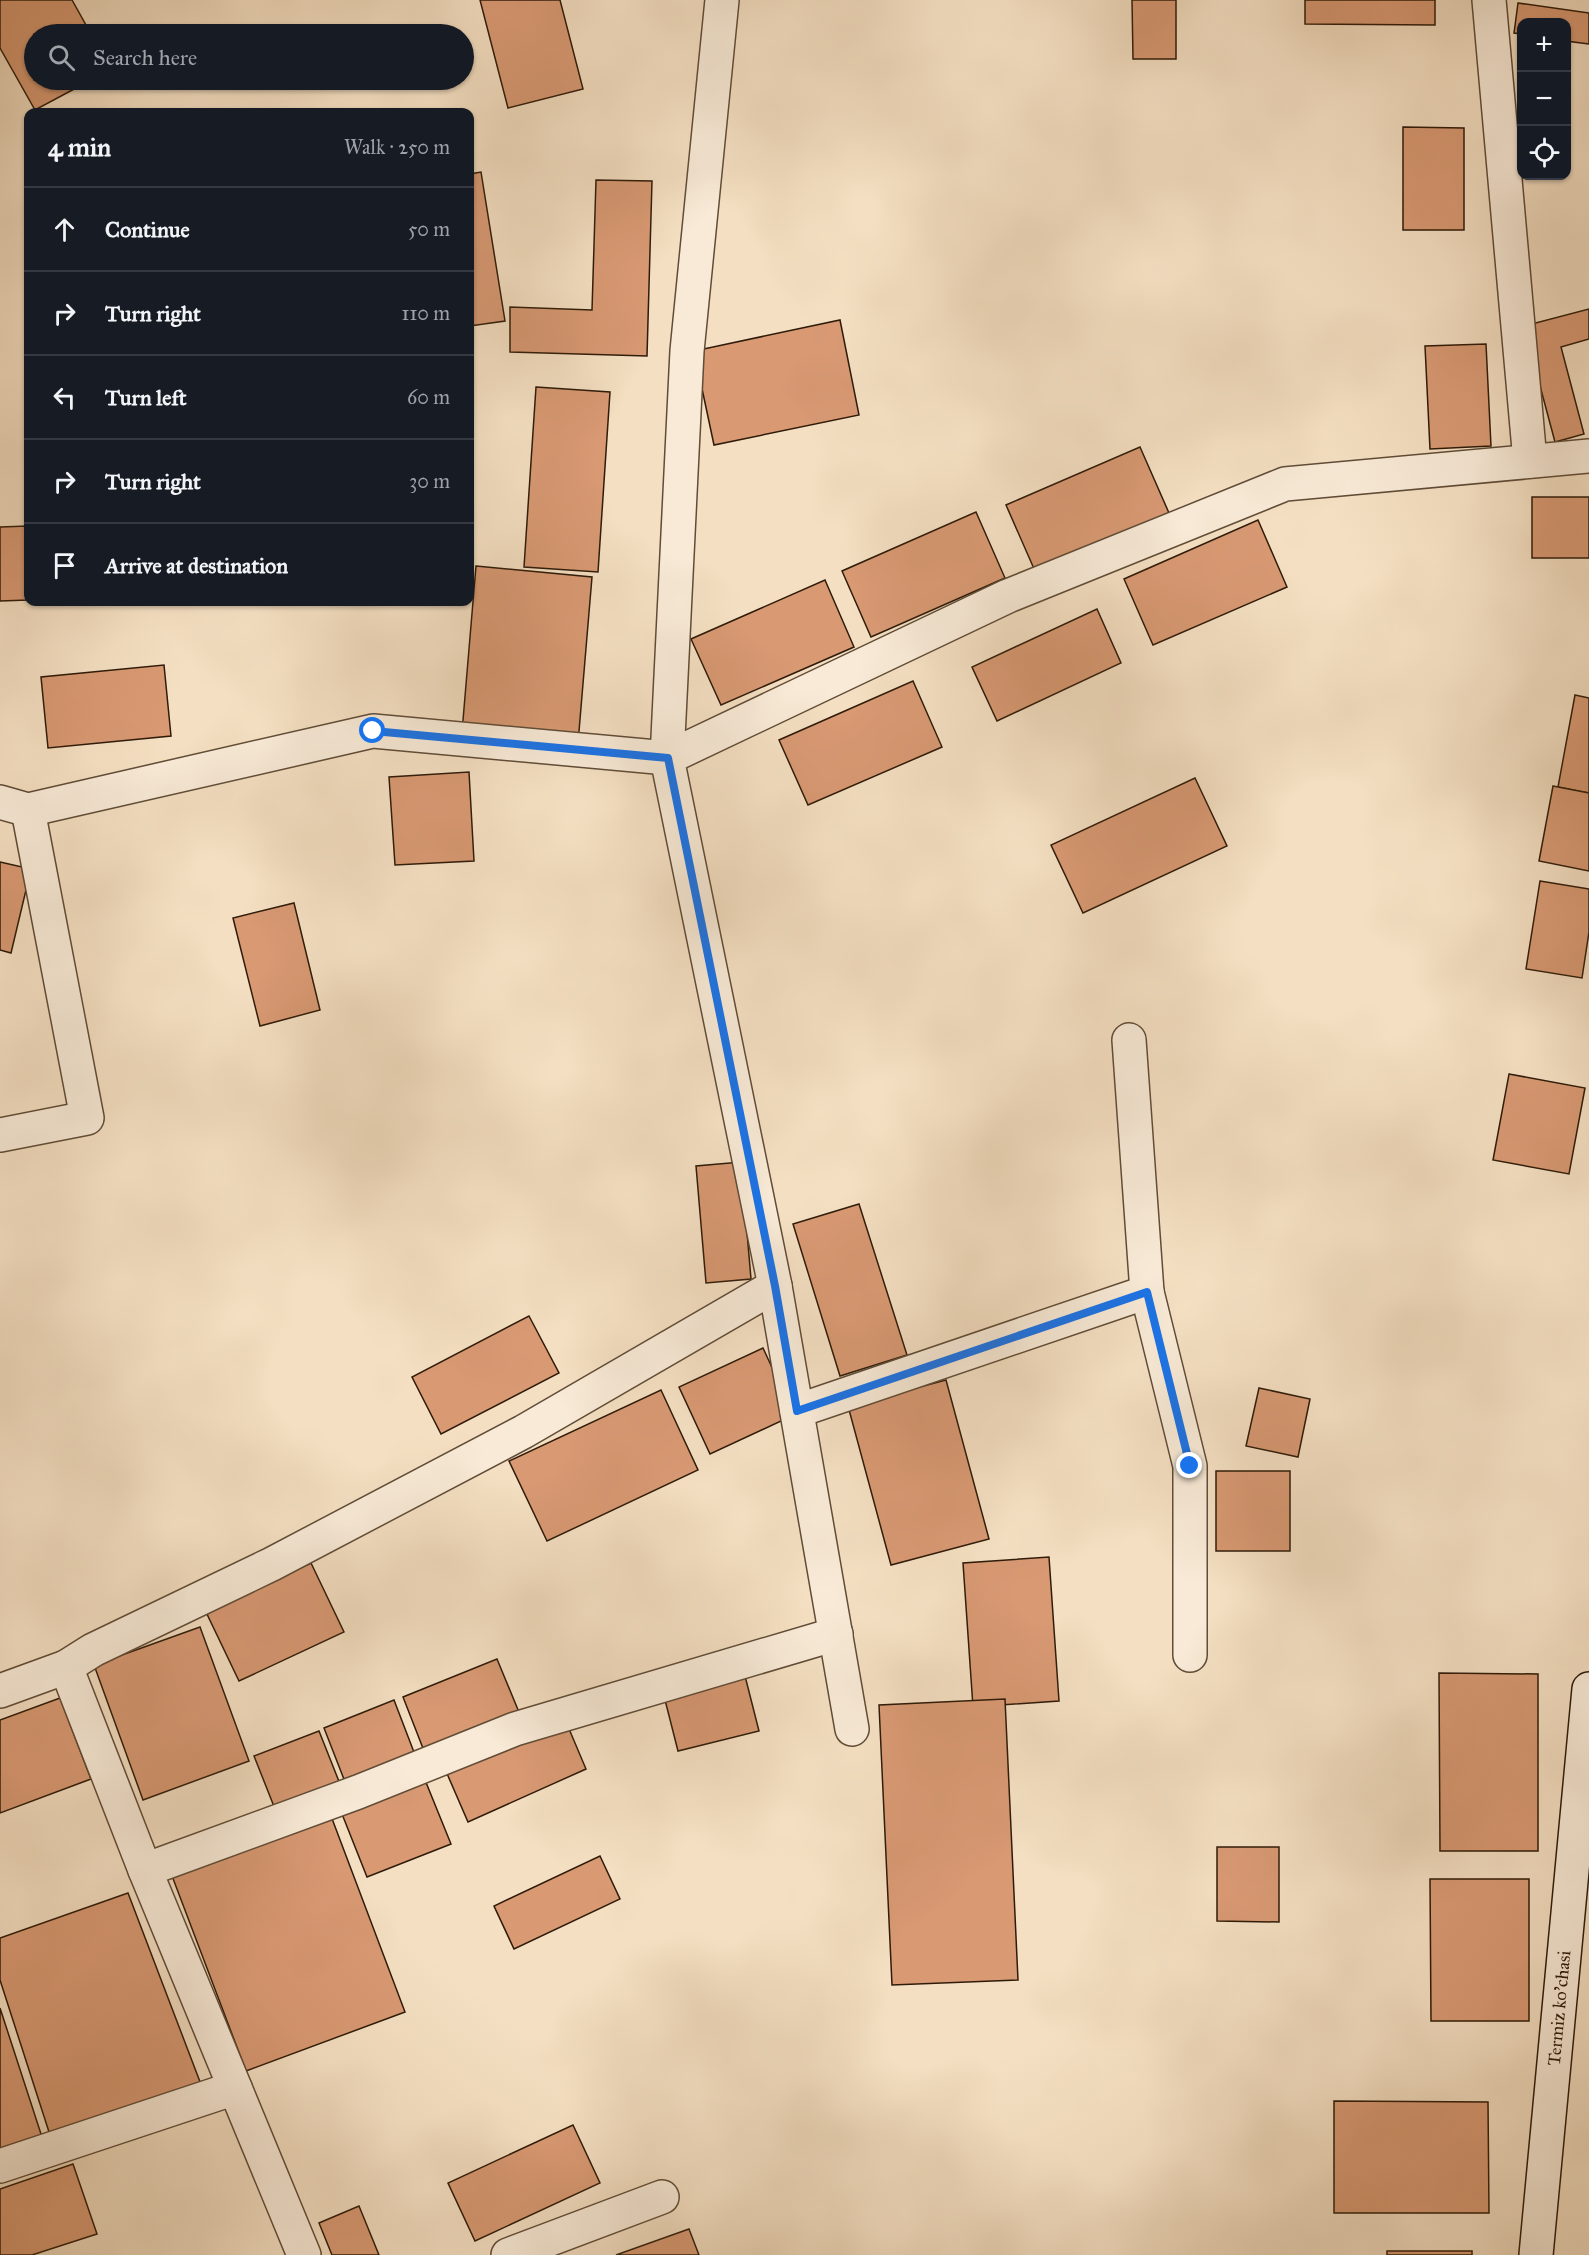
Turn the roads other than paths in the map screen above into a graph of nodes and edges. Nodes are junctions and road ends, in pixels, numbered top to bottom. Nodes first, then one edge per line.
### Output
1 (722, 0) edge
2 (1489, 0) edge
3 (1589, 456) edge
4 (1530, 461) junction
5 (668, 758) junction
6 (14, 806) edge
7 (1129, 1040) dead end
8 (0, 1135) edge
9 (775, 1286) junction
10 (1147, 1292) junction
11 (797, 1411) junction
12 (836, 1634) junction
13 (1190, 1655) dead end
14 (66, 1667) junction
15 (1589, 1689) edge
16 (0, 1691) edge
17 (852, 1730) dead end
18 (1583, 1817) edge
19 (145, 1870) junction
20 (235, 2088) junction
21 (0, 2166) edge
22 (662, 2197) dead end
23 (304, 2255) edge
24 (508, 2255) edge
25 (1536, 2255) edge

1 - 5 street
2 - 4 street
3 - 4 street
4 - 5 street
5 - 6 street
5 - 9 street
6 - 8 street
7 - 10 street
9 - 11 street
9 - 14 street
10 - 11 street
10 - 13 street
11 - 12 street
12 - 17 street
12 - 19 street
14 - 16 street
14 - 19 street
15 - 18 street, Termiz ko'chasi
18 - 25 street, Termiz ko'chasi
19 - 20 street
20 - 21 street
20 - 23 street
22 - 24 street

